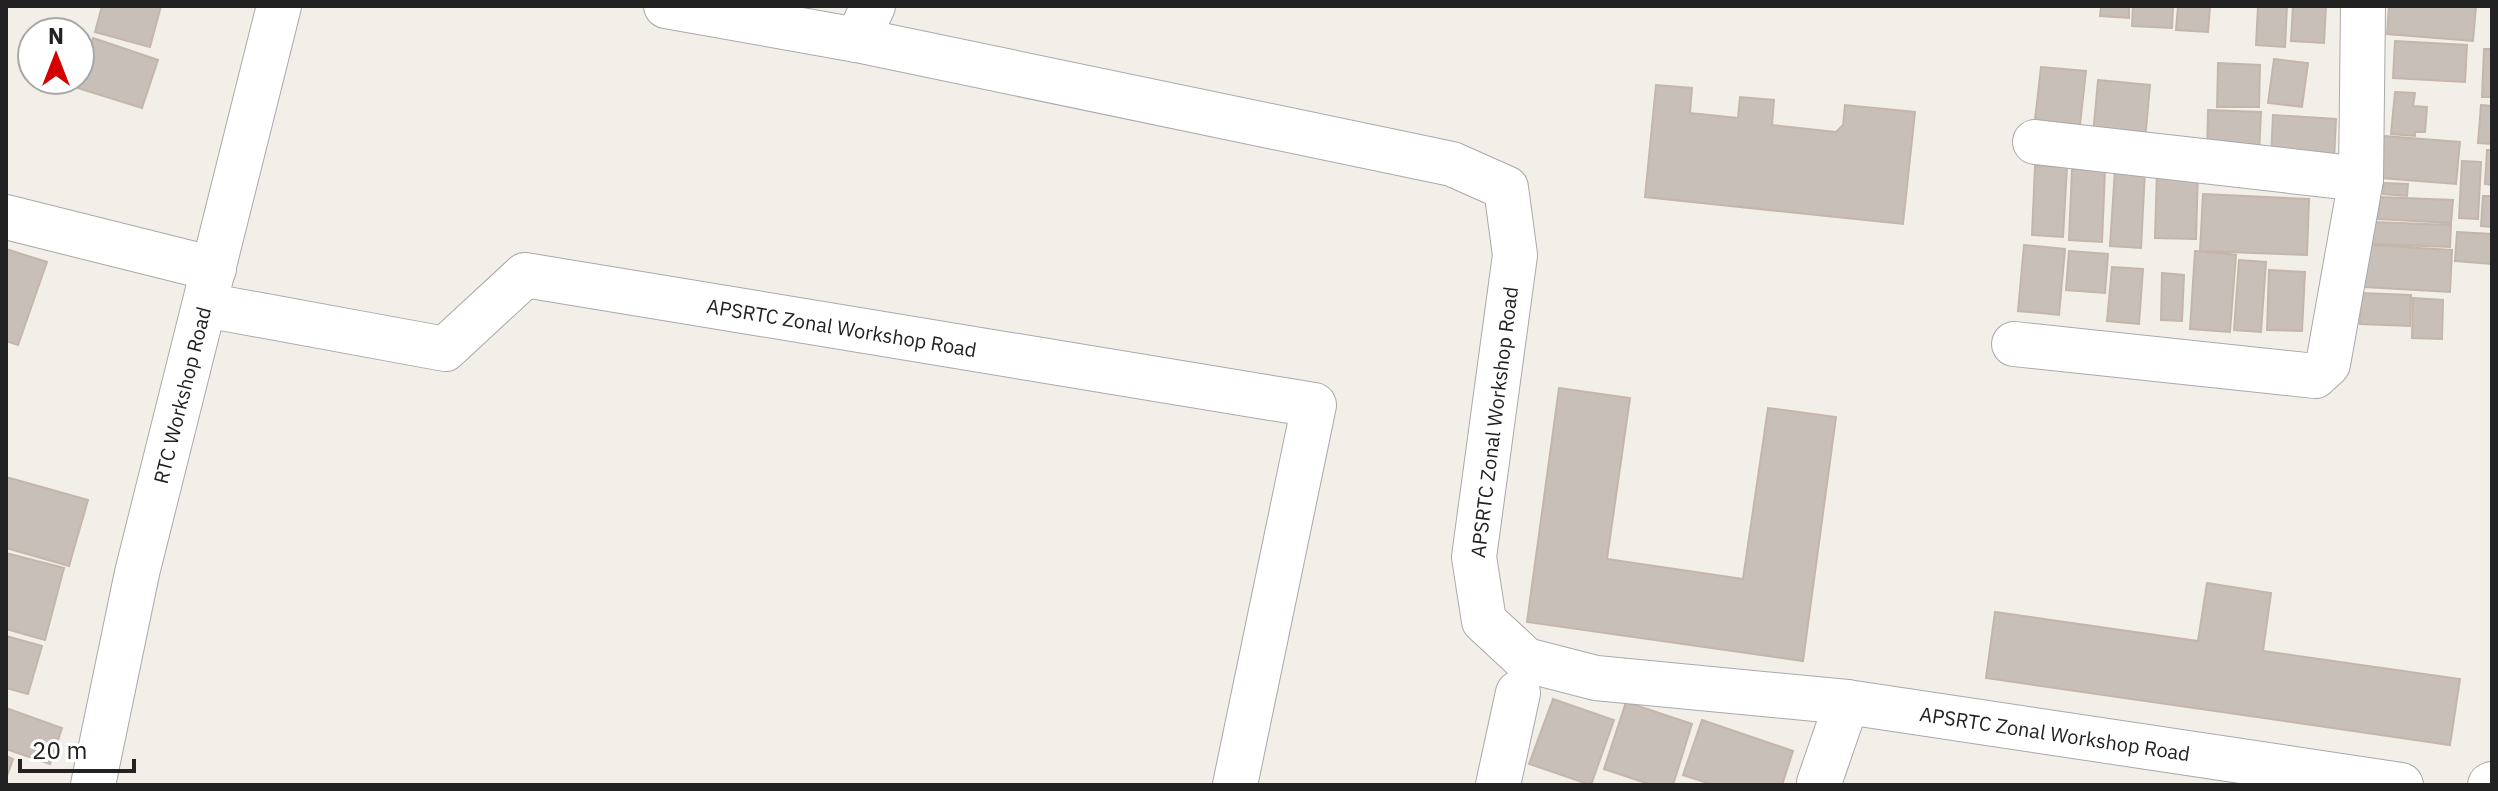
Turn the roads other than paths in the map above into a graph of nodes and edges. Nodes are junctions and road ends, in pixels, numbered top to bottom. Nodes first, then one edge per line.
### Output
1 (279, 6) edge
2 (666, 6) edge
3 (2363, 6) edge
4 (865, 23) edge
5 (2035, 142) dead end
6 (2361, 179) junction
7 (6, 217) edge
8 (210, 287) junction
9 (2014, 344) dead end
10 (1518, 693) dead end
11 (1847, 702) junction
12 (1819, 783) edge
13 (93, 785) edge
14 (1235, 785) edge
15 (1498, 785) edge
16 (2401, 785) edge

1 - 8 street, RTC Workshop Road
2 - 4 street, APSRTC Zonal Workshop Road
3 - 6 street
4 - 11 street, APSRTC Zonal Workshop Road
5 - 6 street
6 - 9 street
7 - 8 street
8 - 13 street, RTC Workshop Road
8 - 14 street, APSRTC Zonal Workshop Road
10 - 15 street
11 - 12 street
11 - 16 street, APSRTC Zonal Workshop Road

